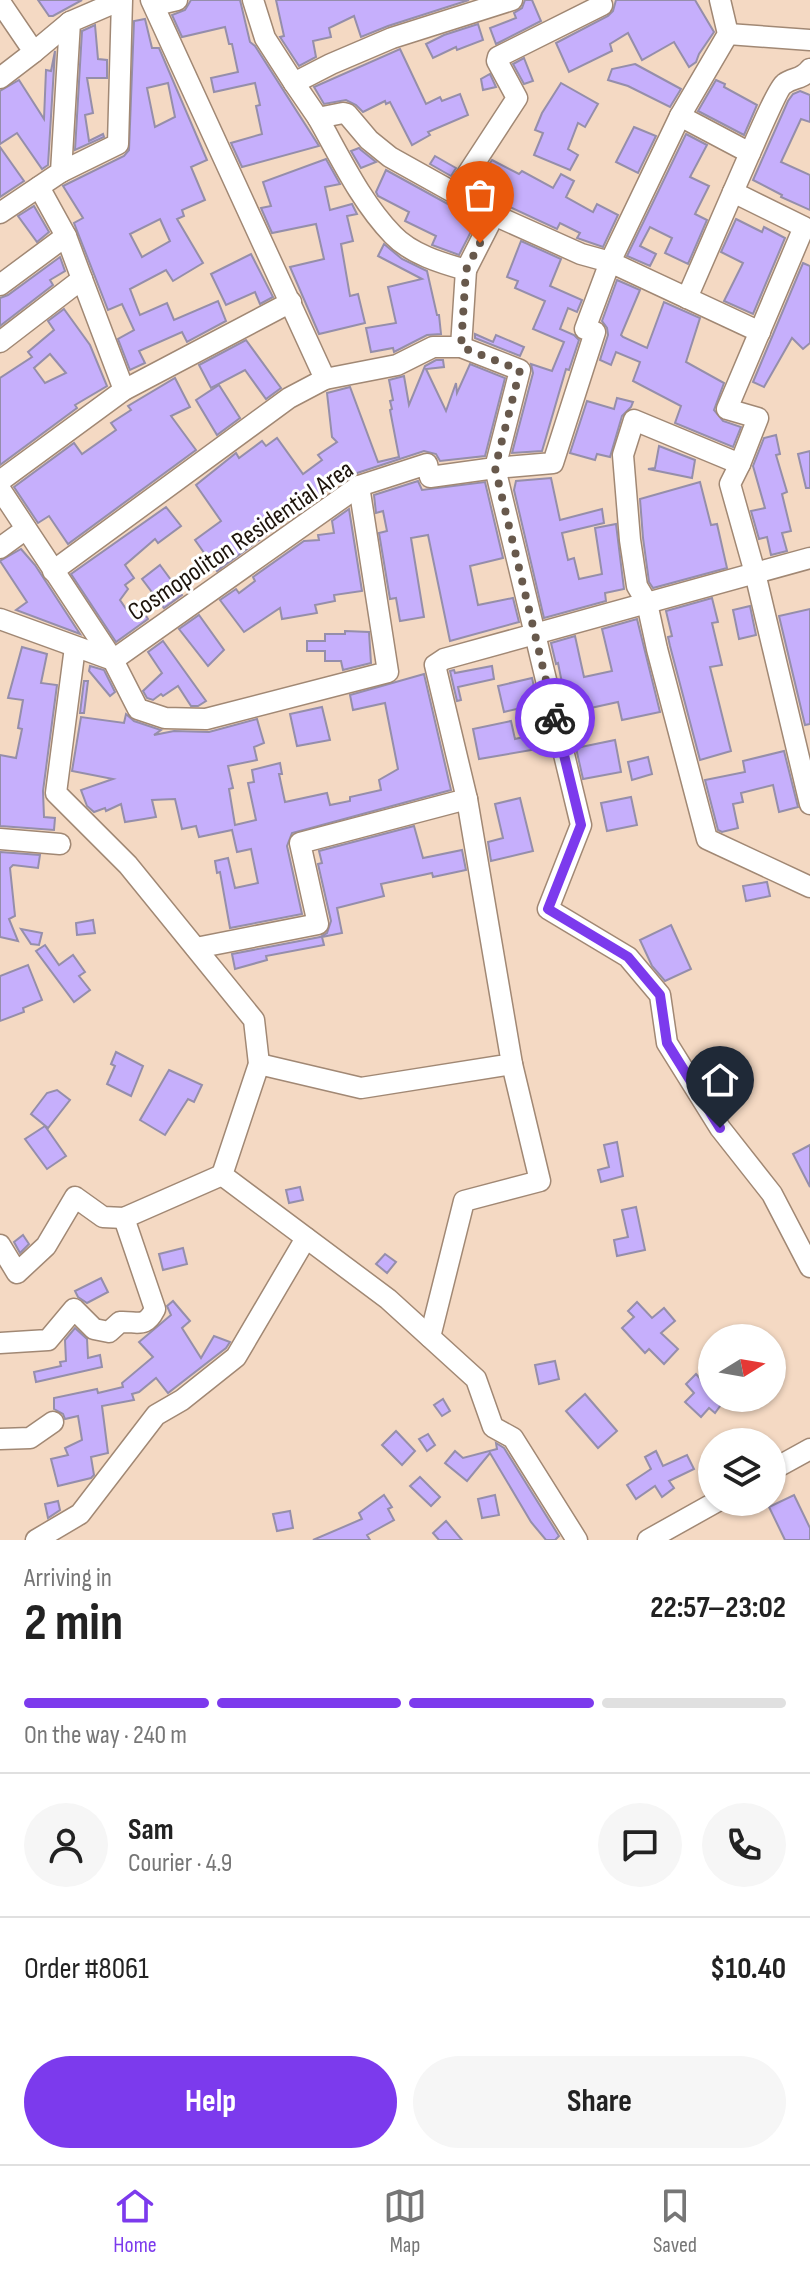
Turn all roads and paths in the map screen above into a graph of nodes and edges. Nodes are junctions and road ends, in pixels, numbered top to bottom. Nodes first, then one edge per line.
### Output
1 (122, 0) edge
2 (151, 0) edge
3 (177, 0) edge
4 (253, 0) edge
5 (512, 0) edge
6 (720, 0) edge
7 (0, 2) edge
8 (605, 2) edge
9 (70, 22) junction
10 (728, 34) junction
11 (810, 40) edge
12 (34, 52) junction
13 (810, 69) edge
14 (0, 78) edge
15 (294, 83) junction
16 (680, 116) junction
17 (318, 118) junction
18 (750, 153) junction
19 (61, 172) junction
20 (39, 187) junction
21 (733, 192) junction
22 (455, 193) junction
23 (0, 213) edge
24 (494, 215) junction
25 (66, 236) junction
26 (610, 262) junction
27 (466, 270) junction
28 (82, 279) junction
29 (0, 285) edge
30 (687, 298) junction
31 (291, 302) junction
32 (760, 332) junction
33 (0, 342) edge
34 (461, 347) junction
35 (325, 379) junction
36 (124, 390) junction
37 (740, 464) junction
38 (495, 468) junction
39 (0, 481) edge
40 (359, 486) junction
41 (0, 489) edge
42 (26, 529) junction
43 (0, 548) edge
44 (810, 558) edge
45 (53, 571) junction
46 (755, 573) junction
47 (647, 603) junction
48 (0, 619) edge
49 (535, 635) junction
50 (75, 647) junction
51 (113, 660) junction
52 (467, 799) junction
53 (810, 804) edge
54 (0, 839) edge
55 (60, 844) dead end
56 (810, 887) edge
57 (196, 948) junction
58 (259, 1064) junction
59 (512, 1064) junction
60 (222, 1175) junction
61 (124, 1218) junction
62 (306, 1238) junction
63 (0, 1245) edge
64 (810, 1267) edge
65 (9, 1269) edge
66 (430, 1337) junction
67 (0, 1343) edge
68 (53, 1422) dead end
69 (0, 1439) edge
70 (810, 1449) edge
71 (786, 1462) edge
72 (698, 1512) edge
73 (36, 1540) edge
74 (577, 1540) edge
75 (648, 1540) edge

1 - 9 street
1 - 19 street
2 - 3 street
2 - 31 street
4 - 15 street
5 - 15 street
6 - 10 street
7 - 12 street
8 - 22 street
9 - 12 street
9 - 19 street
10 - 11 street
10 - 16 street
12 - 14 street
13 - 18 street
15 - 17 street
16 - 18 street
16 - 26 street
17 - 22 street
17 - 27 street
18 - 21 street
19 - 20 street
20 - 23 street
20 - 25 street
21 - 30 street
21 - 32 street
22 - 24 street
24 - 26 street
24 - 27 street
25 - 28 street
25 - 29 street
26 - 30 street
26 - 38 street
27 - 34 street
28 - 33 street
28 - 36 street
30 - 32 street
31 - 35 street
31 - 36 street
32 - 37 street
34 - 35 street
34 - 38 street
35 - 45 street
36 - 39 street
37 - 46 street
37 - 47 street
38 - 40 street, Cosmopoliton Residential Area
38 - 49 street
40 - 51 street, Cosmopoliton Residential Area
40 - 51 street
41 - 42 street
42 - 43 street
42 - 45 street
44 - 46 street
45 - 51 street
46 - 47 street
46 - 53 street
47 - 49 street
47 - 56 street
48 - 50 street
49 - 52 street
49 - 64 street
50 - 51 street
50 - 57 street
52 - 57 street
52 - 59 street
54 - 55 street
57 - 58 street
58 - 59 street
58 - 60 street
59 - 66 street
60 - 61 street
60 - 62 street
61 - 65 street
61 - 67 street
62 - 66 street
62 - 73 street
63 - 65 street
66 - 74 street
68 - 69 street
70 - 71 street
72 - 75 street

